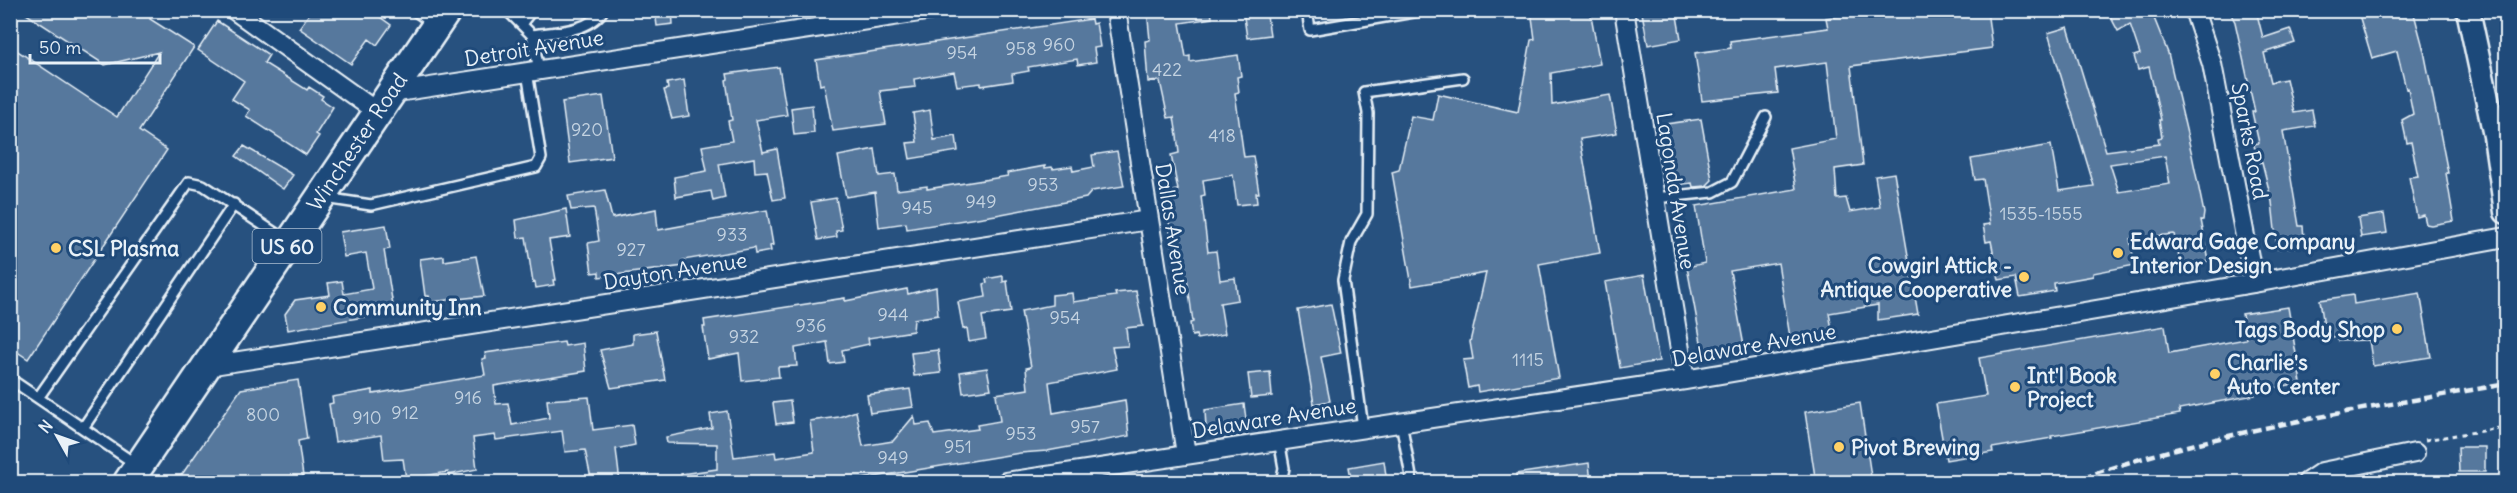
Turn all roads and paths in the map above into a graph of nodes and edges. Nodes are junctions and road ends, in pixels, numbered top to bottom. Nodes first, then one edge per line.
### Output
1 (234, 10) edge
2 (507, 10) edge
3 (532, 10) edge
4 (603, 10) edge
5 (933, 10) edge
6 (1116, 10) edge
7 (1306, 10) edge
8 (1425, 10) edge
9 (1624, 10) edge
10 (2193, 10) edge
11 (2468, 10) edge
12 (432, 15) edge
13 (521, 24) junction
14 (532, 35) junction
15 (533, 71) junction
16 (1463, 78) dead end
17 (384, 102) junction
18 (1766, 117) dead end
19 (320, 197) junction
20 (1655, 198) junction
21 (234, 204) junction
22 (2506, 212) edge
23 (1149, 220) junction
24 (2506, 237) edge
25 (289, 243) junction
26 (2254, 283) junction
27 (207, 366) junction
28 (10, 379) edge
29 (1685, 380) junction
30 (38, 398) junction
31 (1401, 422) junction
32 (2506, 427) edge
33 (83, 428) junction
34 (1363, 428) junction
35 (1279, 440) junction
36 (2415, 453) joint
37 (1186, 454) junction
38 (134, 474) edge
39 (1006, 483) edge
40 (1281, 483) edge
41 (1412, 483) edge
42 (2307, 483) edge

1 - 17 street
2 - 13 lane
3 - 13 lane
4 - 14 lane
5 - 15 street, Detroit Avenue
6 - 23 street, Dallas Avenue
7 - 8 lane
9 - 20 street, Lagonda Avenue
10 - 26 street, Sparks Road
11 - 22 street
12 - 17 main road, Winchester Road / US 60
13 - 14 lane
14 - 15 lane
15 - 17 street, Detroit Avenue
15 - 19 lane
16 - 34 lane
17 - 19 main road, Winchester Road / US 60
18 - 20 lane
19 - 25 main road, Winchester Road / US 60
20 - 29 street, Lagonda Avenue
21 - 25 lane
21 - 30 lane
21 - 33 lane
23 - 27 street, Dayton Avenue
23 - 37 street, Dallas Avenue
24 - 26 street, Delaware Avenue
25 - 27 main road, Winchester Road / US 60
26 - 29 street, Delaware Avenue
27 - 38 main road, Winchester Road / US 60
28 - 30 lane
29 - 31 street, Delaware Avenue
30 - 33 lane
31 - 34 street, Delaware Avenue
31 - 41 lane
32 - 36 path
33 - 38 lane
34 - 35 street, Delaware Avenue
35 - 37 street, Delaware Avenue
35 - 40 lane
36 - 42 street
37 - 39 street, Delaware Avenue

